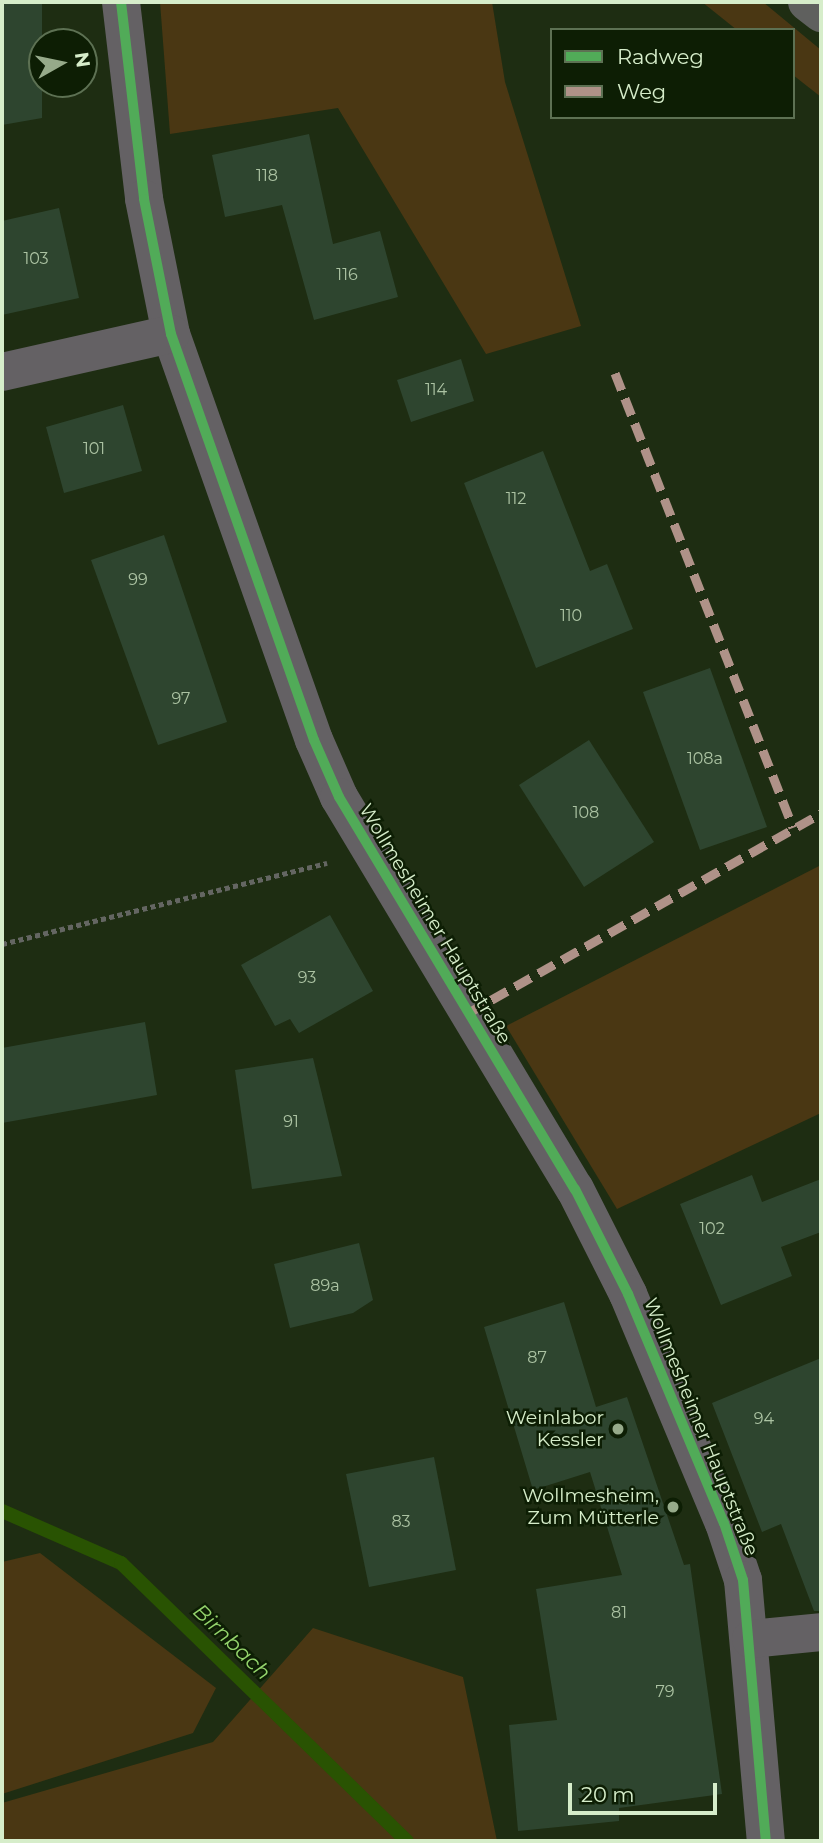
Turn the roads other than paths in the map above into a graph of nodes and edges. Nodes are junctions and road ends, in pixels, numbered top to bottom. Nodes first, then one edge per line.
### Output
1 (121, 2) edge
2 (807, 2) edge
3 (821, 13) edge
4 (171, 334) junction
5 (2, 372) edge
6 (821, 1632) edge
7 (751, 1639) junction
8 (766, 1841) edge

1 - 4 street, Wollmesheimer Hauptstraße
2 - 3 main road
4 - 5 street
4 - 7 street, Wollmesheimer Hauptstraße
6 - 7 street
7 - 8 street, Wollmesheimer Hauptstraße

